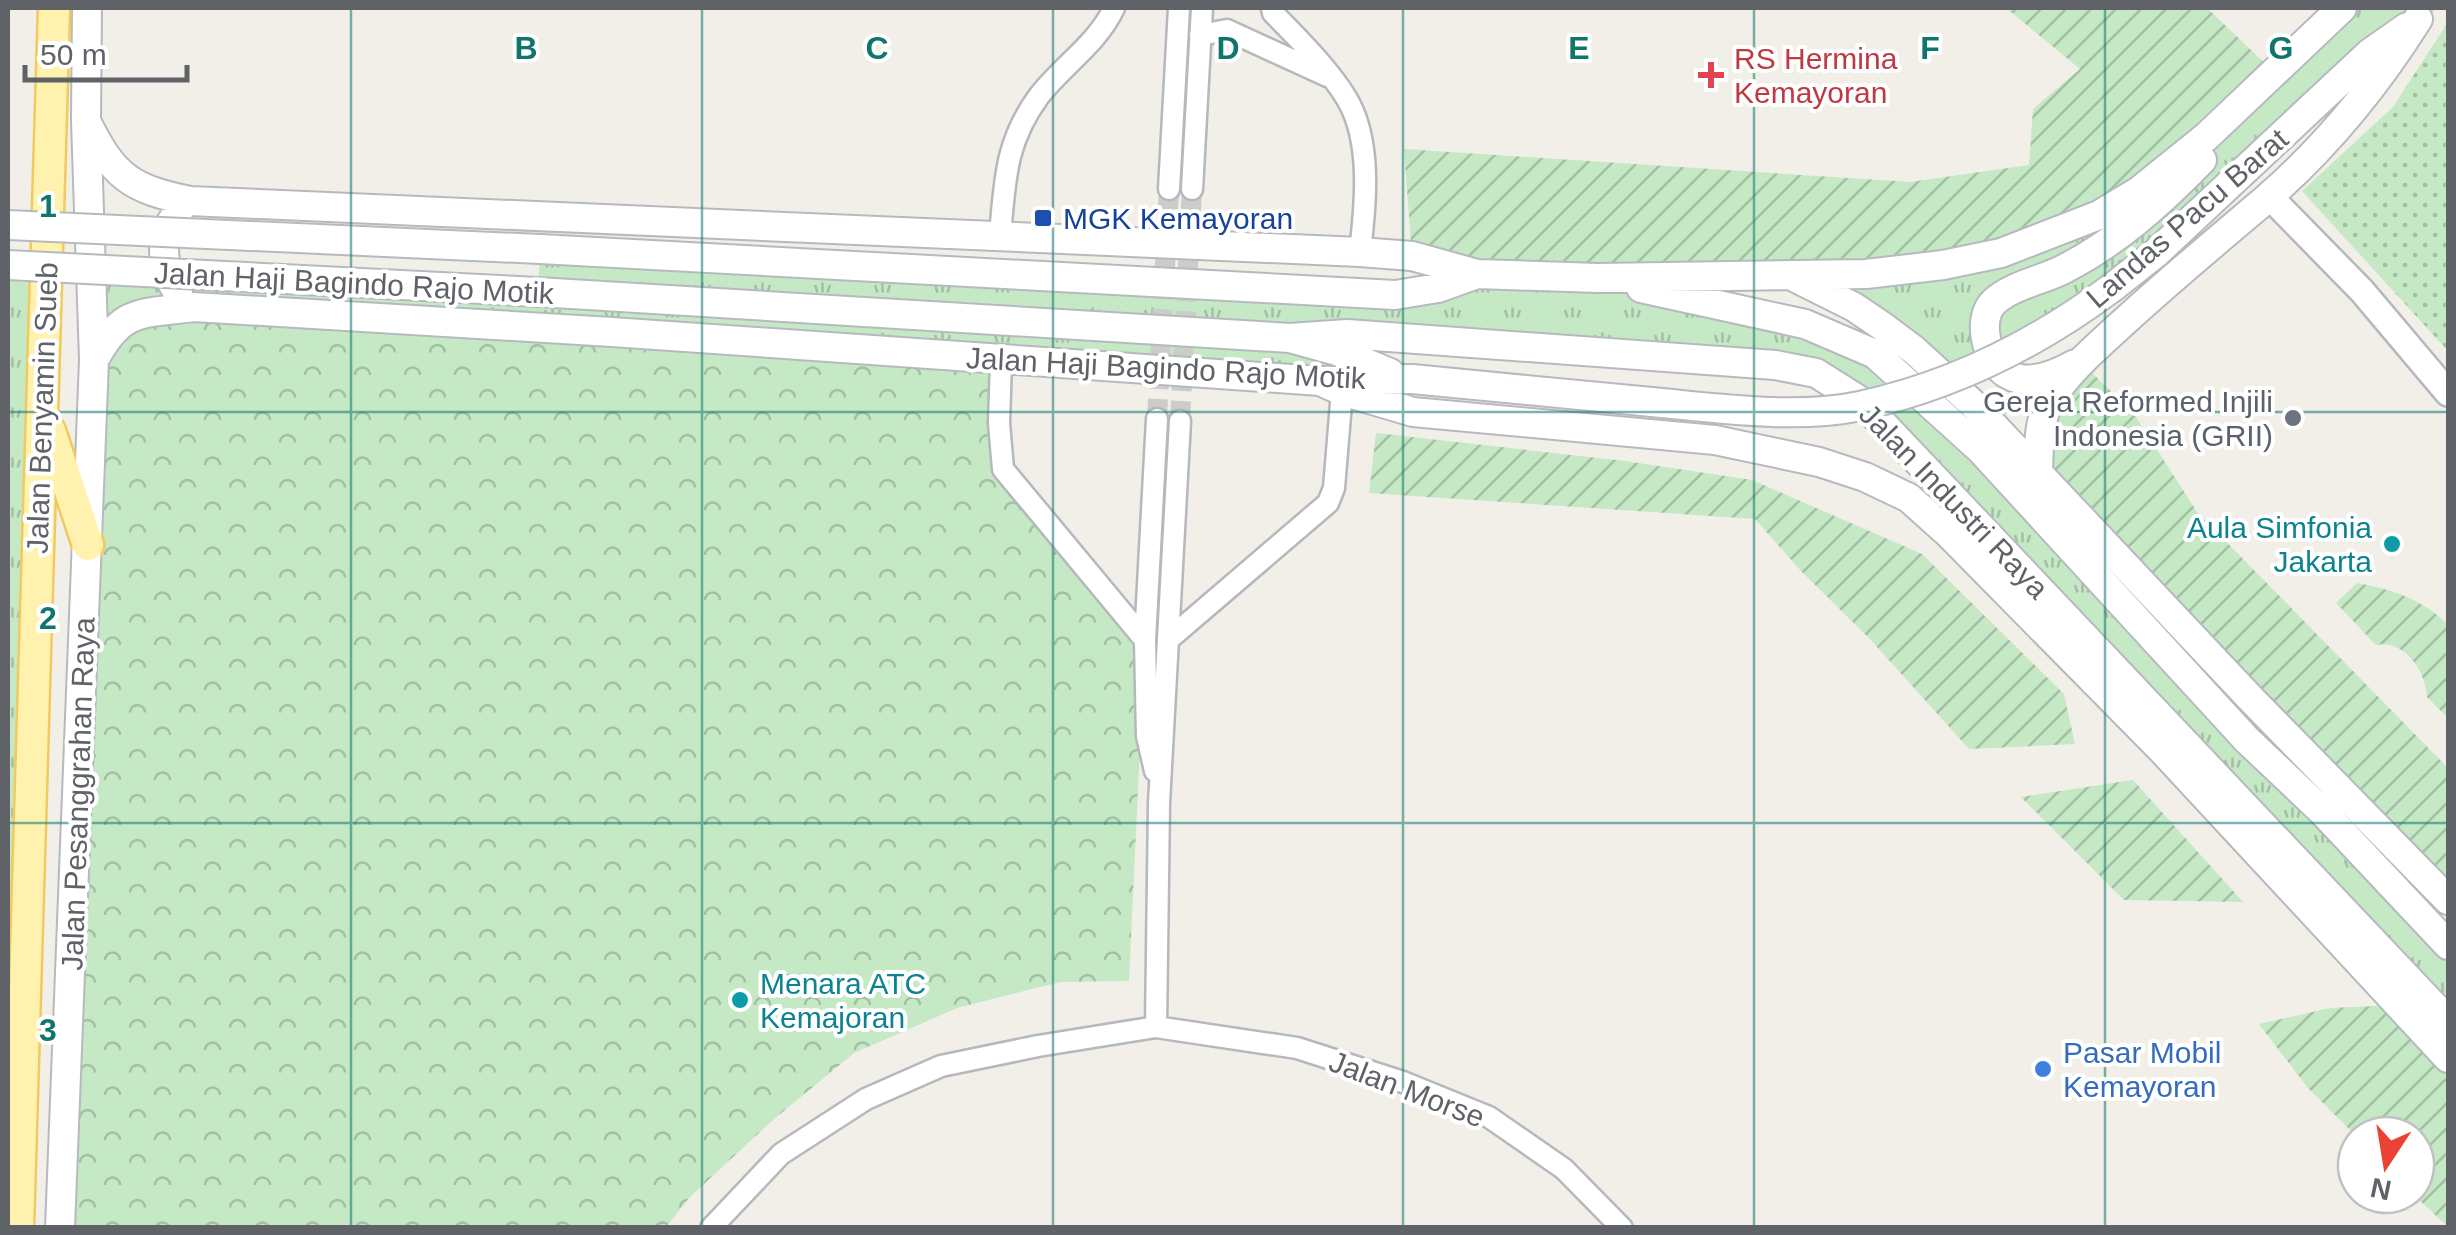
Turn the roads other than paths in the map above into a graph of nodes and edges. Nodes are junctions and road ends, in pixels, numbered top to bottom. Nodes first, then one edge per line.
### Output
1 (54, 8) edge
2 (88, 8) edge
3 (1114, 8) edge
4 (1179, 8) edge
5 (1202, 8) edge
6 (1272, 8) edge
7 (2342, 8) edge
8 (2424, 13) edge
9 (1200, 34) junction
10 (1329, 76) junction
11 (2244, 101) junction
12 (86, 121) junction
13 (1170, 189) tunnel mouth
14 (1192, 189) tunnel mouth
15 (2270, 196) junction
16 (190, 200) junction
17 (8, 224) edge
18 (1000, 235) junction
19 (1360, 252) junction
20 (8, 264) edge
21 (1477, 274) junction
22 (1789, 274) junction
23 (1598, 278) junction
24 (741, 303) junction
25 (194, 307) junction
26 (612, 332) junction
27 (1290, 338) junction
28 (94, 360) junction
29 (1000, 361) junction
30 (2080, 362) junction
31 (1406, 378) junction
32 (1331, 386) junction
33 (2448, 393) edge
34 (42, 409) junction
35 (1157, 419) tunnel mouth
36 (1180, 421) tunnel mouth
37 (2038, 471) junction
38 (88, 545) junction
39 (1146, 640) junction
40 (1168, 640) junction
41 (2326, 772) junction
42 (1160, 791) junction
43 (2322, 811) junction
44 (2267, 848) junction
45 (2448, 900) edge
46 (2448, 945) edge
47 (2448, 1021) edge
48 (1156, 1027) junction
49 (2448, 1058) edge
50 (18, 1228) edge
51 (60, 1228) edge
52 (711, 1228) edge
53 (1622, 1228) edge

1 - 34 main road, Jalan Benyamin Sueb
2 - 12 main road, Jalan Benyamin Sueb
3 - 18 street
4 - 13 street
5 - 9 street
6 - 10 street
7 - 11 main road, Jalan Haji Bagindo Rajo Motik
8 - 15 main road
8 - 31 main road, Landas Pacu Barat, bridge
9 - 10 street
9 - 14 street
10 - 19 street
11 - 22 main road, Jalan Haji Bagindo Rajo Motik
11 - 30 main road
12 - 16 main road, Jalan Haji Bagindo Rajo Motik
12 - 28 main road, Jalan Benyamin Sueb
15 - 30 main road
15 - 33 street
16 - 18 main road, Jalan Haji Bagindo Rajo Motik
16 - 25 main road
17 - 21 main road, Jalan Haji Bagindo Rajo Motik, bridge
18 - 19 main road, Jalan Haji Bagindo Rajo Motik
19 - 21 main road, Jalan Haji Bagindo Rajo Motik
20 - 24 main road, Jalan Haji Bagindo Rajo Motik, bridge
21 - 23 main road, Jalan Haji Bagindo Rajo Motik
22 - 23 main road, Jalan Haji Bagindo Rajo Motik
22 - 37 main road
23 - 43 main road, Jalan Industri Raya
24 - 26 main road
24 - 27 main road, Jalan Haji Bagindo Rajo Motik
25 - 26 main road, Jalan Haji Bagindo Rajo Motik
25 - 28 main road, Jalan Haji Bagindo Rajo Motik
26 - 29 main road, Jalan Haji Bagindo Rajo Motik
27 - 31 main road, Jalan Haji Bagindo Rajo Motik
27 - 44 main road, Jalan Industri Raya
28 - 38 main road, Jalan Pesanggrahan Raya
29 - 32 main road, Jalan Haji Bagindo Rajo Motik
29 - 39 street
30 - 37 main road
31 - 32 main road, Jalan Haji Bagindo Rajo Motik
32 - 40 street
32 - 44 main road, Jalan Industri Raya
34 - 38 main road
34 - 50 main road, Jalan Benyamin Sueb
35 - 39 street
36 - 40 street
37 - 41 main road
38 - 51 main road, Jalan Pesanggrahan Raya
39 - 42 street
40 - 42 street
41 - 43 main road
41 - 45 main road
42 - 48 street
43 - 46 main road, Jalan Industri Raya
44 - 47 main road, Jalan Industri Raya
44 - 49 main road, Jalan Industri Raya
48 - 52 street, Jalan Morse
48 - 53 street, Jalan Morse

